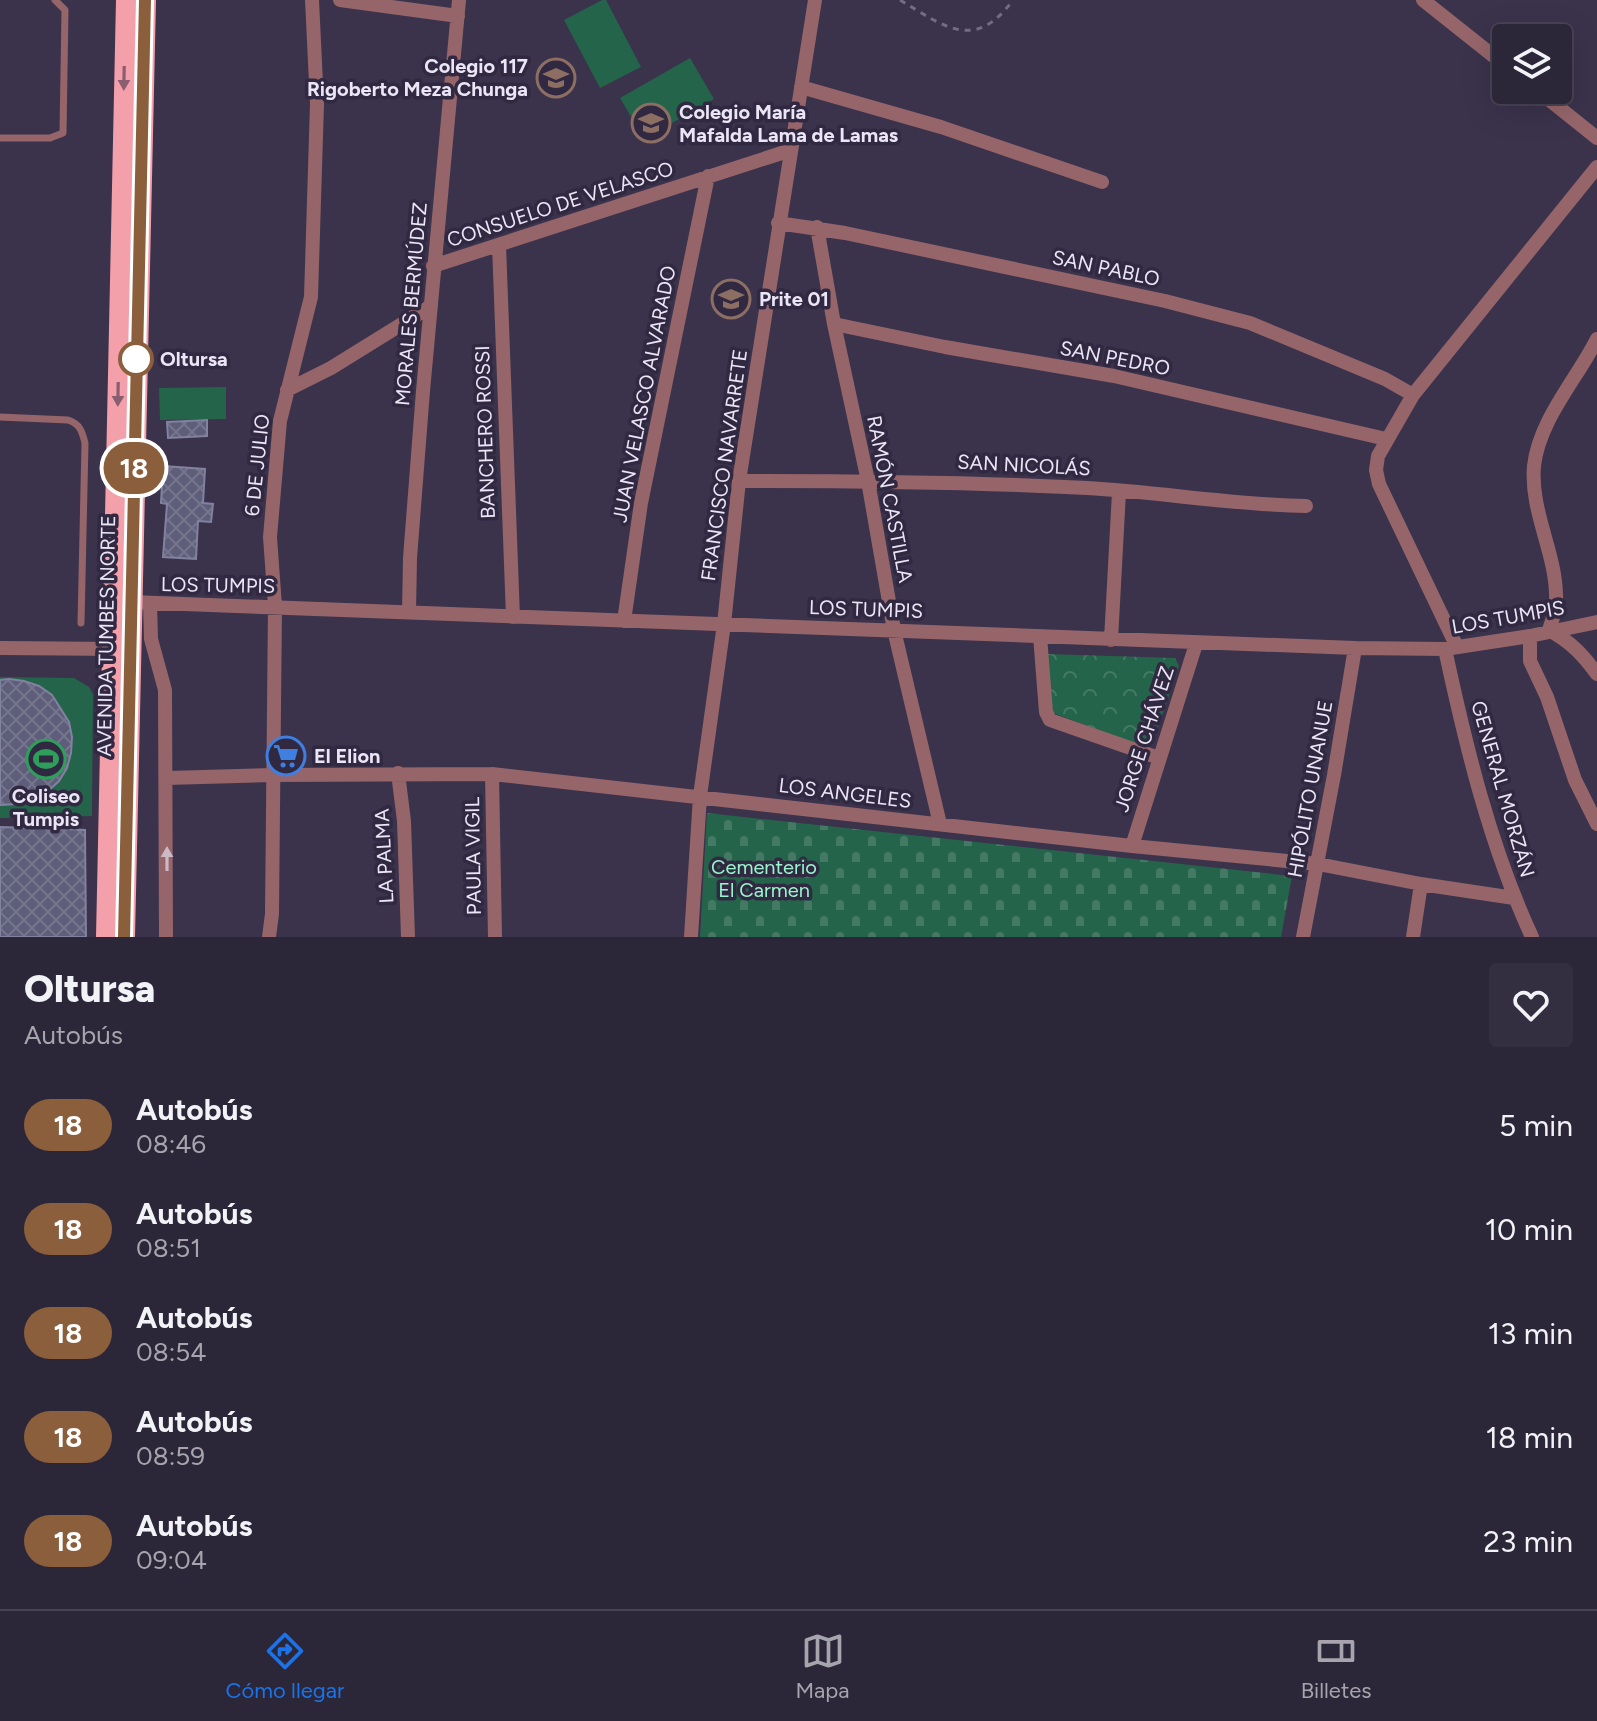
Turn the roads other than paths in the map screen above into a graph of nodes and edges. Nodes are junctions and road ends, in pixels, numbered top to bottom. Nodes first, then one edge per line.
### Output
1 (55, 0) edge
2 (127, 0) edge
3 (145, 0) edge
4 (312, 0) edge
5 (340, 0) edge
6 (459, 0) edge
7 (815, 0) edge
8 (1423, 0) edge
9 (458, 16) junction
10 (1492, 55) edge
11 (801, 87) junction
12 (1554, 104) edge
13 (0, 138) edge
14 (1597, 138) edge
15 (791, 150) junction
16 (1597, 167) edge
17 (708, 176) junction
18 (1102, 182) dead end
19 (778, 223) junction
20 (817, 227) junction
21 (499, 245) junction
22 (433, 266) junction
23 (431, 306) junction
24 (834, 324) junction
25 (1597, 339) edge
26 (287, 390) junction
27 (1413, 395) junction
28 (0, 417) edge
29 (1386, 439) junction
30 (739, 481) junction
31 (868, 481) junction
32 (1119, 492) junction
33 (1306, 506) dead end
34 (140, 602) junction
35 (275, 606) junction
36 (409, 612) junction
37 (513, 617) junction
38 (624, 621) junction
39 (1597, 622) edge
40 (81, 623) dead end
41 (724, 624) junction
42 (894, 630) junction
43 (1549, 630) junction
44 (1040, 636) junction
45 (1530, 636) junction
46 (1111, 640) junction
47 (1196, 644) junction
48 (0, 648) edge
49 (1355, 648) junction
50 (1451, 648) junction
51 (121, 649) junction
52 (1597, 674) edge
53 (1159, 758) junction
54 (398, 773) junction
55 (492, 774) junction
56 (272, 775) junction
57 (167, 778) junction
58 (700, 796) junction
59 (940, 824) junction
60 (1597, 824) edge
61 (1132, 846) junction
62 (1318, 864) junction
63 (1421, 884) junction
64 (1514, 898) junction
65 (107, 937) edge
66 (124, 937) edge
67 (166, 937) edge
68 (269, 937) edge
69 (408, 937) edge
70 (495, 937) edge
71 (691, 937) edge
72 (1303, 937) edge
73 (1413, 937) edge
74 (1532, 937) edge

1 - 13 lane
2 -> 51 highway, AVENIDA TUMBES NORTE
3 - 34 highway, AVENIDA TUMBES NORTE
4 - 26 street, 6 DE JULIO
5 - 9 street
6 - 9 street, MORALES BERMÚDEZ
7 - 11 street, FRANCISCO NAVARRETE
8 - 10 street
9 - 22 street, MORALES BERMÚDEZ
11 - 15 street, FRANCISCO NAVARRETE
11 - 18 street
12 - 14 street
15 - 17 street, CONSUELO DE VELASCO
15 - 19 street, FRANCISCO NAVARRETE
16 - 27 street
17 - 21 street, CONSUELO DE VELASCO
17 - 38 street, JUAN VELASCO ALVARADO
19 - 20 street, SAN PABLO
19 - 30 street, FRANCISCO NAVARRETE
20 - 24 street, RAMÓN CASTILLA
20 - 27 street, SAN PABLO
21 - 22 street, CONSUELO DE VELASCO
21 - 37 street, BANCHERO ROSSI
22 - 23 street, MORALES BERMÚDEZ
23 - 26 street
23 - 36 street, MORALES BERMÚDEZ
24 - 29 street, SAN PEDRO
24 - 31 street, RAMÓN CASTILLA
25 - 43 street
26 - 35 street, 6 DE JULIO
27 - 29 street
28 - 40 lane
29 - 50 street
30 - 31 street, SAN NICOLÁS
30 - 41 street, FRANCISCO NAVARRETE
31 - 32 street, SAN NICOLÁS
31 - 42 street, RAMÓN CASTILLA
32 - 33 street, SAN NICOLÁS
32 - 46 street
34 - 35 street, LOS TUMPIS
34 - 51 highway, AVENIDA TUMBES NORTE
34 - 57 street
35 - 36 street, LOS TUMPIS
35 - 56 street, 6 DE JULIO
36 - 37 street, LOS TUMPIS
37 - 38 street, LOS TUMPIS
38 - 41 street, LOS TUMPIS
39 - 43 street, LOS TUMPIS
41 - 42 street, LOS TUMPIS
41 - 58 street, FRANCISCO NAVARRETE
42 - 44 street, LOS TUMPIS
42 - 59 street, RAMÓN CASTILLA
43 - 45 street, LOS TUMPIS
43 - 52 street
44 - 46 street, LOS TUMPIS
44 - 53 street
45 - 50 street, LOS TUMPIS
45 - 60 street
46 - 47 street, LOS TUMPIS
47 - 49 street, LOS TUMPIS
47 - 53 street, JORGE CHÁVEZ
48 - 51 street
49 - 50 street, LOS TUMPIS
49 - 62 street, HIPÓLITO UNANUE
50 - 64 street, GENERAL MORZÁN
51 - 65 highway, AVENIDA TUMBES NORTE
51 - 66 highway, AVENIDA TUMBES NORTE
53 - 61 street, JORGE CHÁVEZ
54 - 55 street, LOS ANGELES
54 - 56 street, LOS ANGELES
54 - 69 street, LA PALMA
55 - 58 street, LOS ANGELES
55 - 70 street, PAULA VIGIL
56 - 57 street, LOS ANGELES
56 - 68 street, 6 DE JULIO
67 -> 57 street
58 - 59 street, LOS ANGELES
58 - 71 street, FRANCISCO NAVARRETE
59 - 61 street, LOS ANGELES
61 - 62 street, LOS ANGELES
62 - 63 street, LOS ANGELES
62 - 72 street, HIPÓLITO UNANUE
63 - 64 street, LOS ANGELES
63 - 73 street
64 - 74 street, GENERAL MORZÁN

